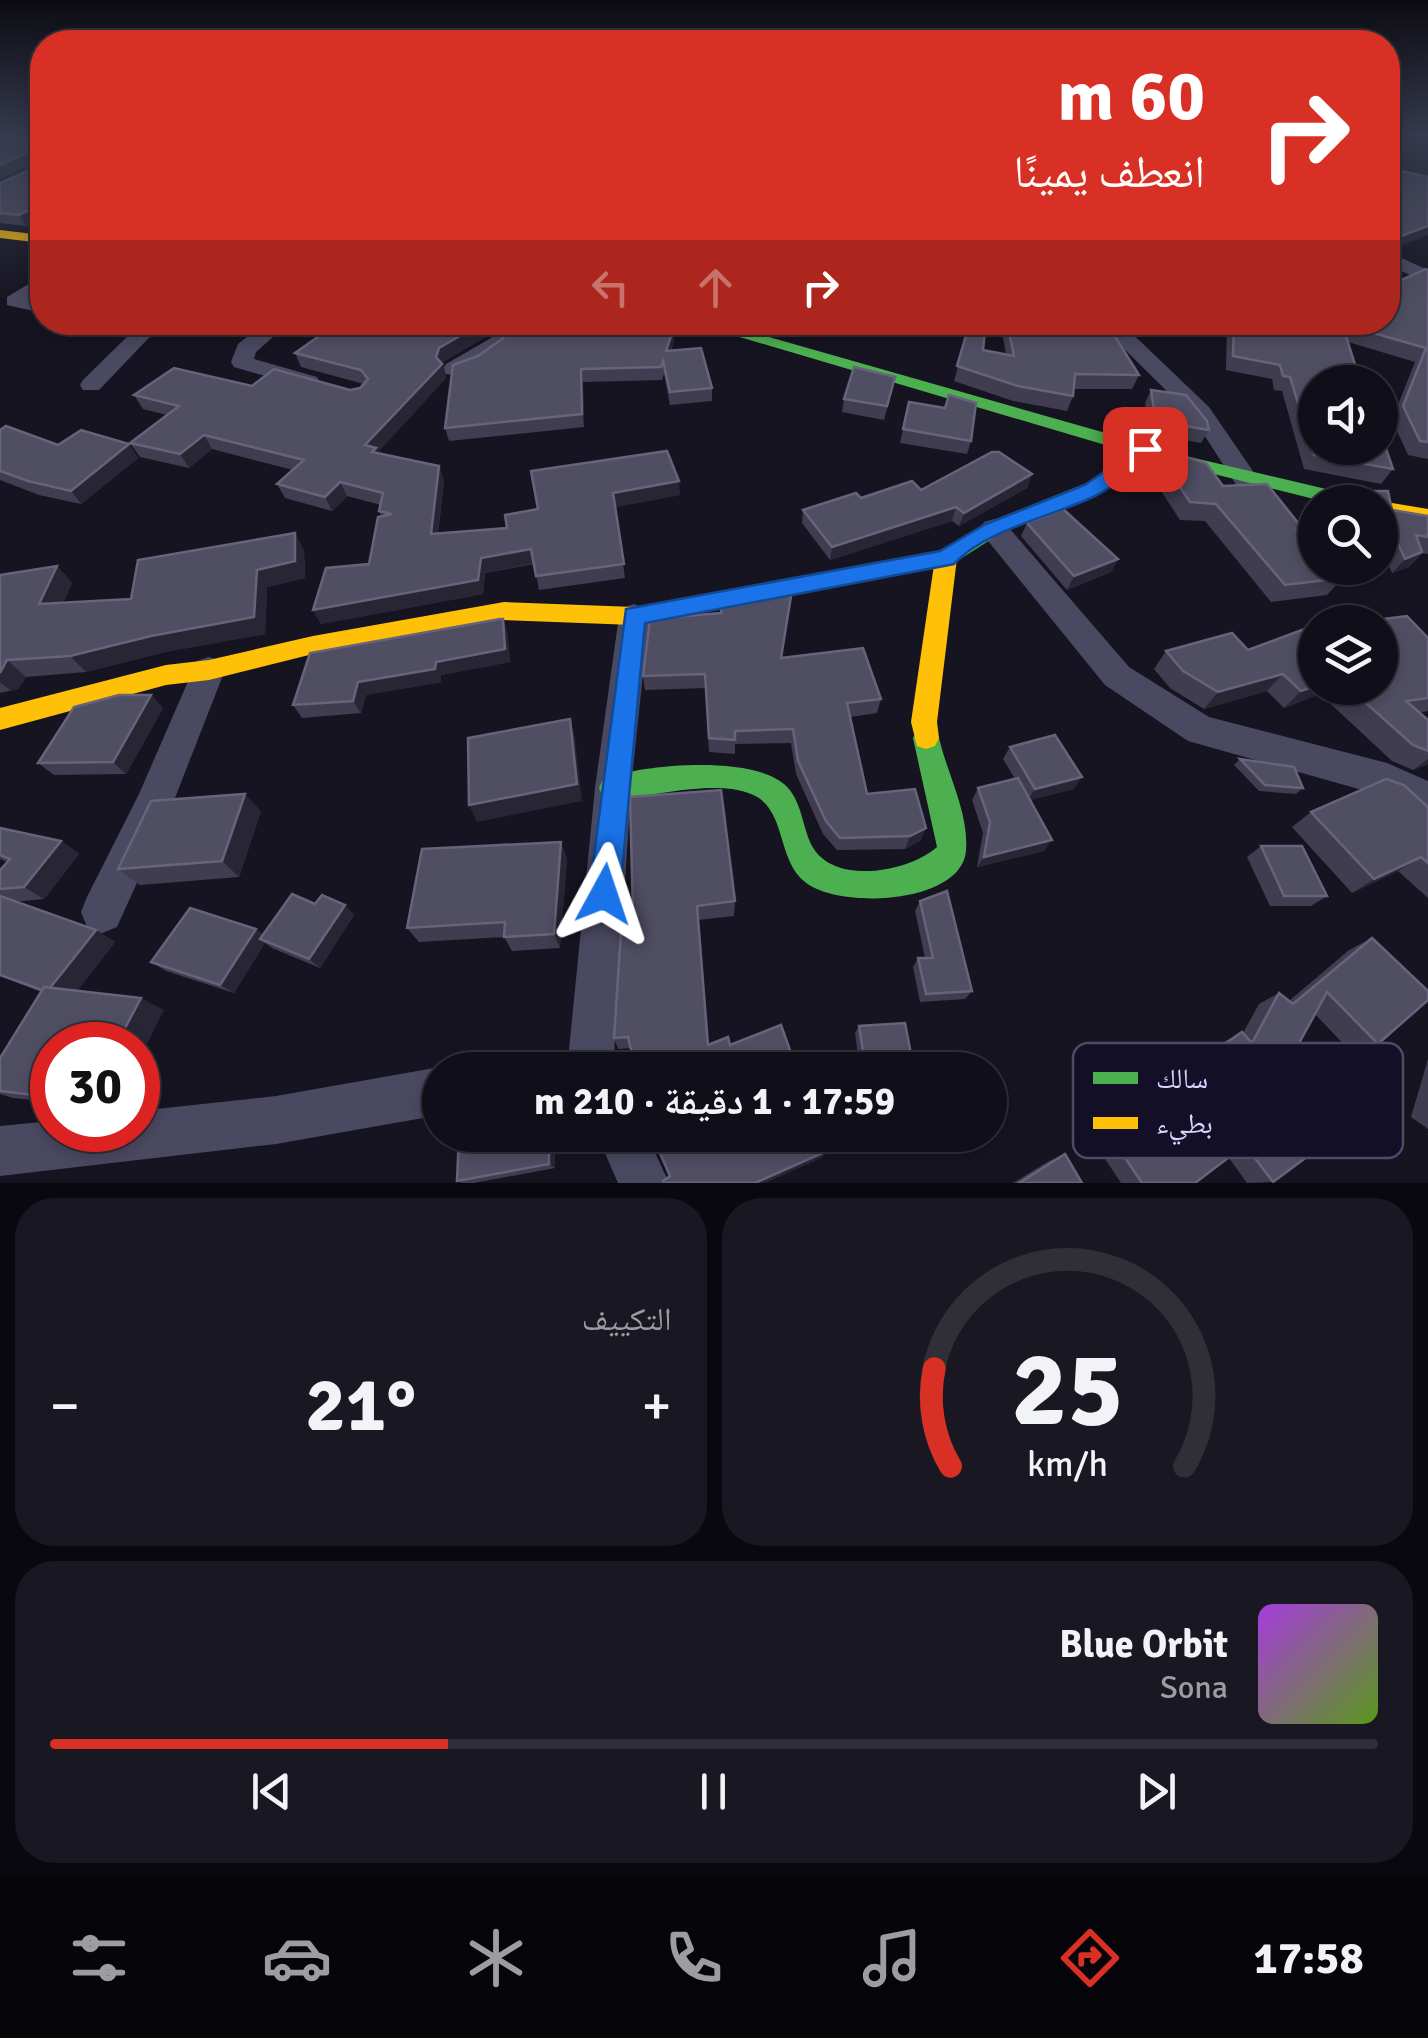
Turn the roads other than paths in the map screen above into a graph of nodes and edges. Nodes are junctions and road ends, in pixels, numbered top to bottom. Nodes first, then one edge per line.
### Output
1 (0, 234) edge
2 (30, 238) edge
3 (1400, 264) edge
4 (1428, 277) edge
5 (30, 290) edge
6 (30, 305) edge
7 (135, 335) edge
8 (264, 335) edge
9 (506, 335) edge
10 (746, 335) edge
11 (1121, 335) edge
12 (454, 369) edge
13 (92, 386) dead end
14 (338, 388) edge
15 (1145, 449) junction
16 (1246, 480) junction
17 (1298, 491) edge
18 (1398, 511) edge
19 (1428, 516) edge
20 (994, 530) junction
21 (946, 558) junction
22 (634, 616) junction
23 (210, 670) junction
24 (0, 719) edge
25 (614, 788) junction
26 (1428, 799) edge
27 (102, 912) dead end
28 (592, 1052) edge
29 (422, 1094) edge
30 (0, 1151) edge
31 (629, 1152) edge
32 (644, 1183) edge

1 - 2 street
3 - 4 street
5 - 6 street
7 - 13 street
8 - 14 street
9 - 12 street
10 - 15 street
11 - 16 street
15 - 16 street
15 - 20 street
16 - 17 street
18 - 19 street
20 - 21 street
20 - 26 street
21 - 22 street
21 - 25 street
22 - 23 street
22 - 25 street
23 - 24 street
23 - 27 street
25 - 28 street
29 - 30 street
31 - 32 street

